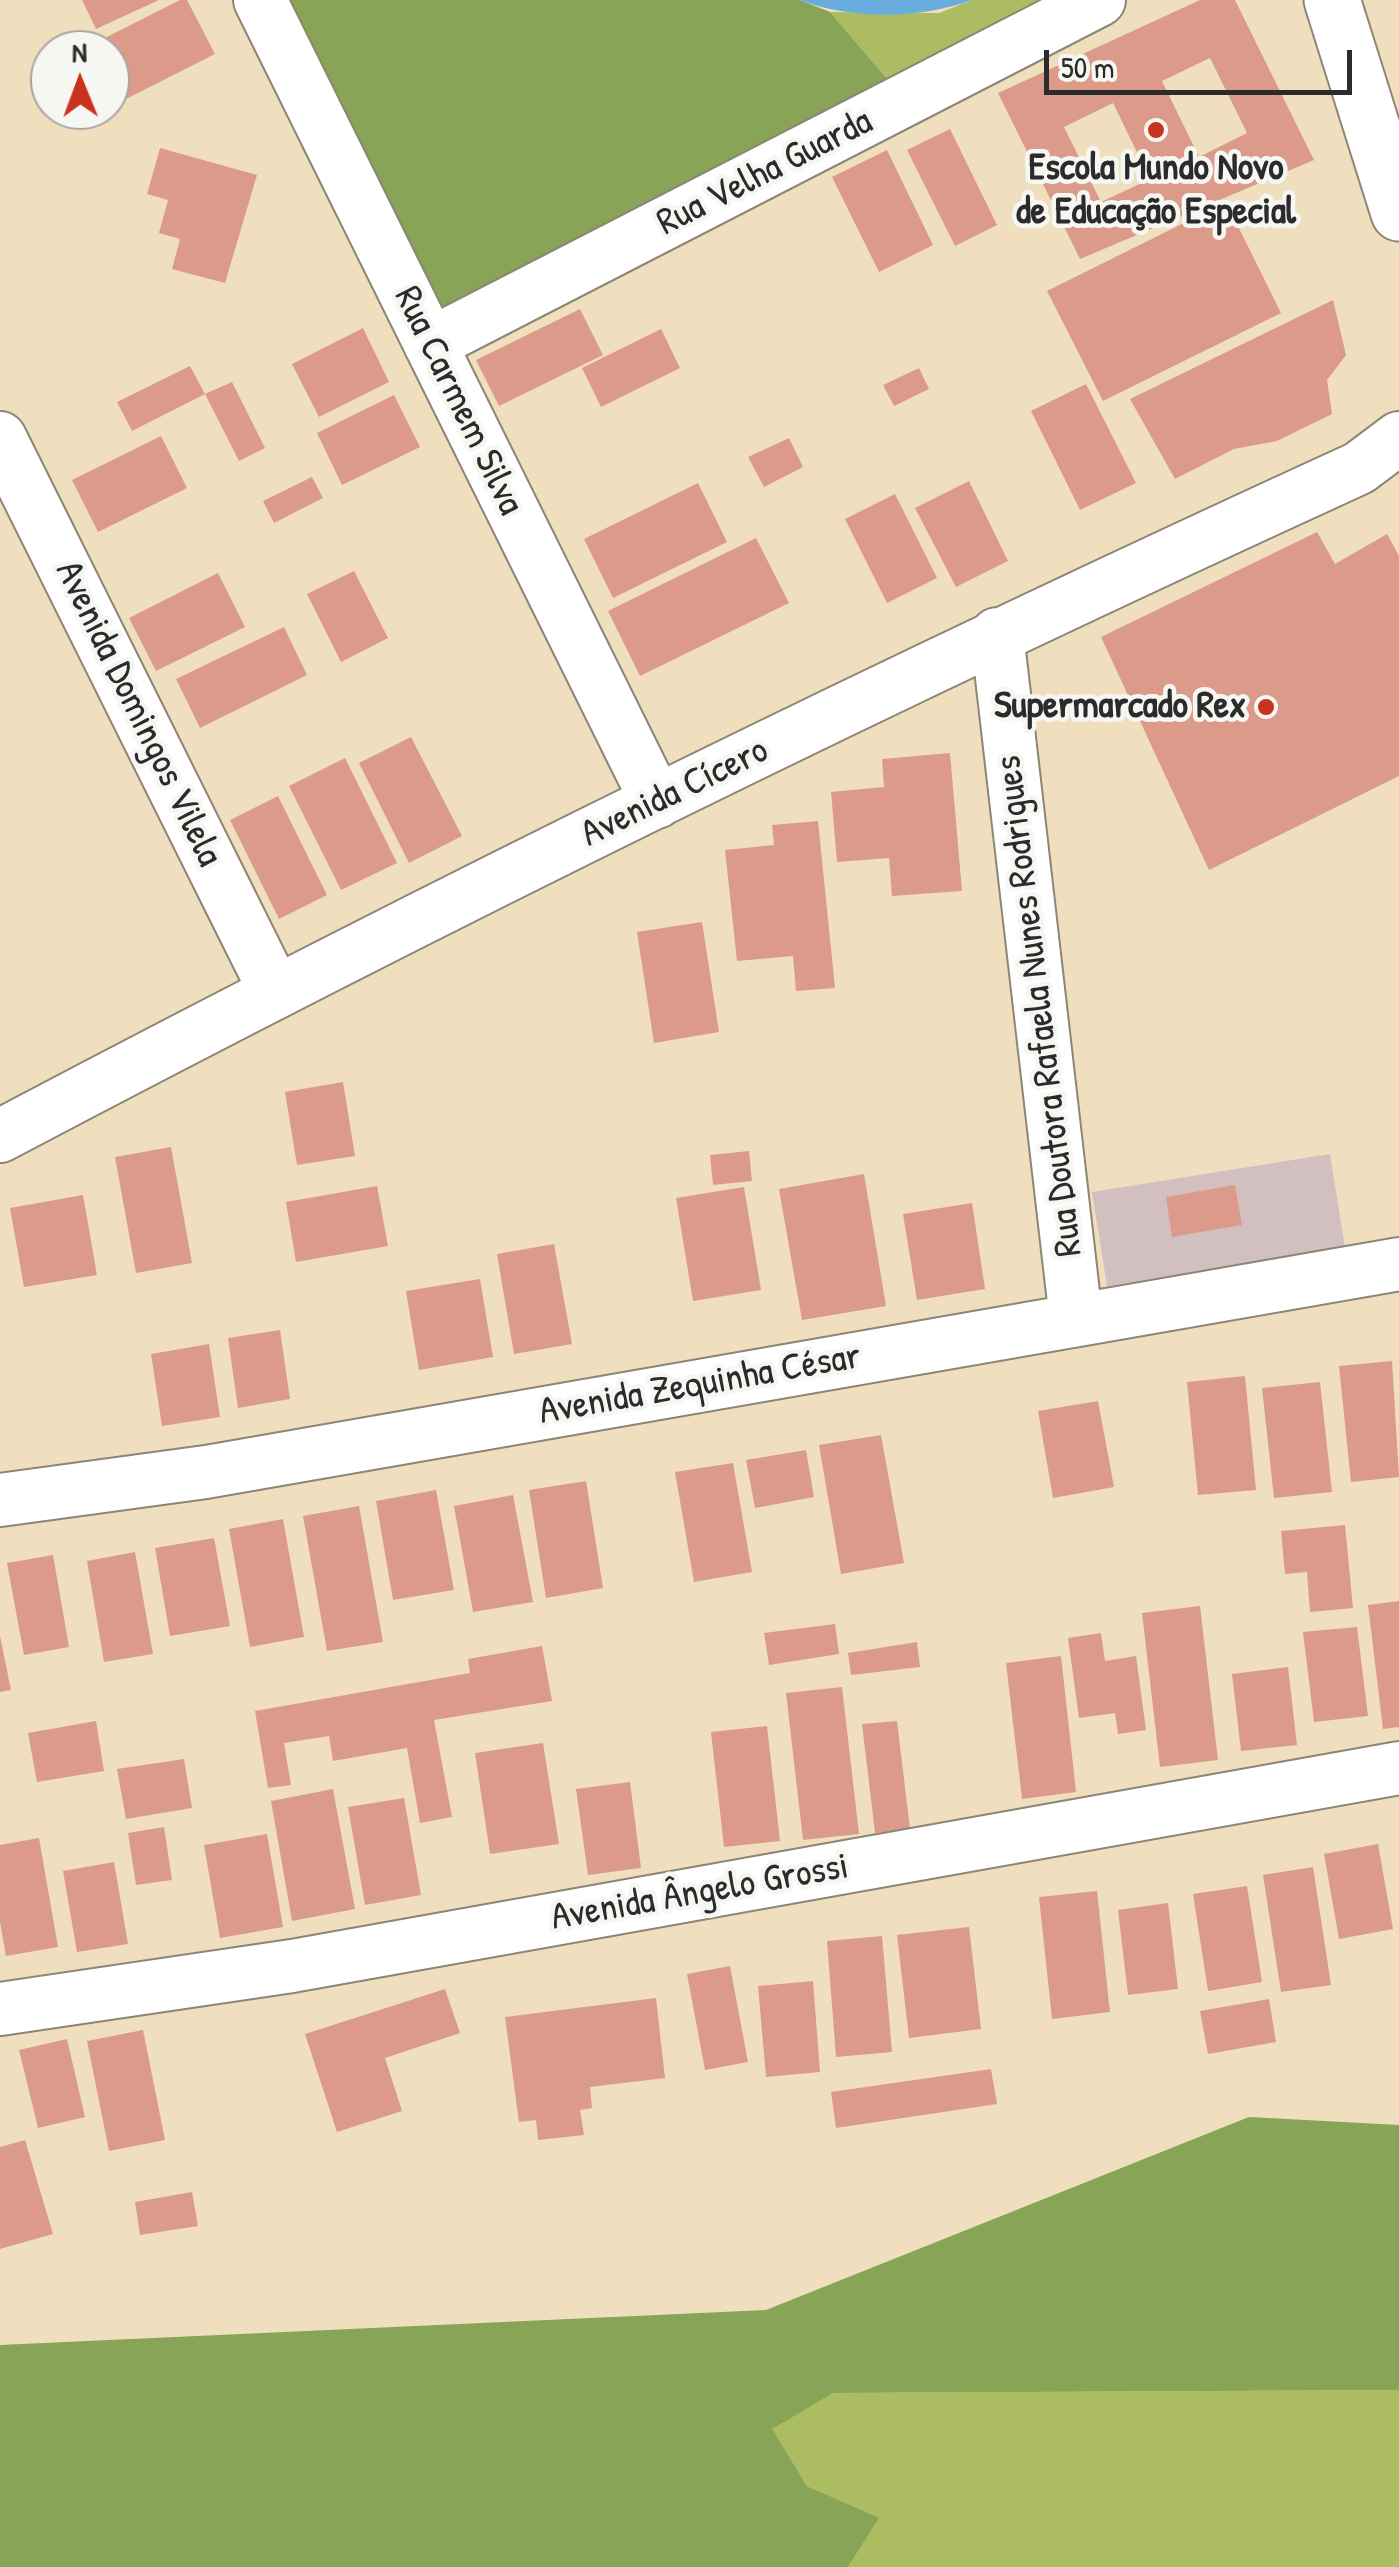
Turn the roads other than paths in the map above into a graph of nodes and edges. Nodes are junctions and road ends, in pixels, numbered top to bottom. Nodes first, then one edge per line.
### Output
1 (260, 0) edge
2 (1099, 0) edge
3 (1332, 0) edge
4 (1399, 213) edge
5 (430, 344) junction
6 (0, 438) edge
7 (1386, 459) edge
8 (997, 634) junction
9 (657, 802) junction
10 (275, 991) junction
11 (0, 1136) edge
12 (1399, 1264) edge
13 (1076, 1319) junction
14 (0, 1500) edge
15 (1399, 1768) edge
16 (0, 2008) edge

1 - 5 street, Rua Carmem Silva
2 - 5 street, Rua Velha Guarda
3 - 4 main road
5 - 9 street, Rua Carmem Silva
6 - 10 street, Avenida Domingos Vilela
7 - 8 street, Avenida Cícero
8 - 9 street, Avenida Cícero
8 - 13 street, Rua Doutora Rafaela Nunes Rodrigues
9 - 10 street, Avenida Cícero
10 - 11 street, Avenida Cícero
12 - 13 street, Avenida Zequinha César
13 - 14 street, Avenida Zequinha César
15 - 16 street, Avenida Ângelo Grossi

